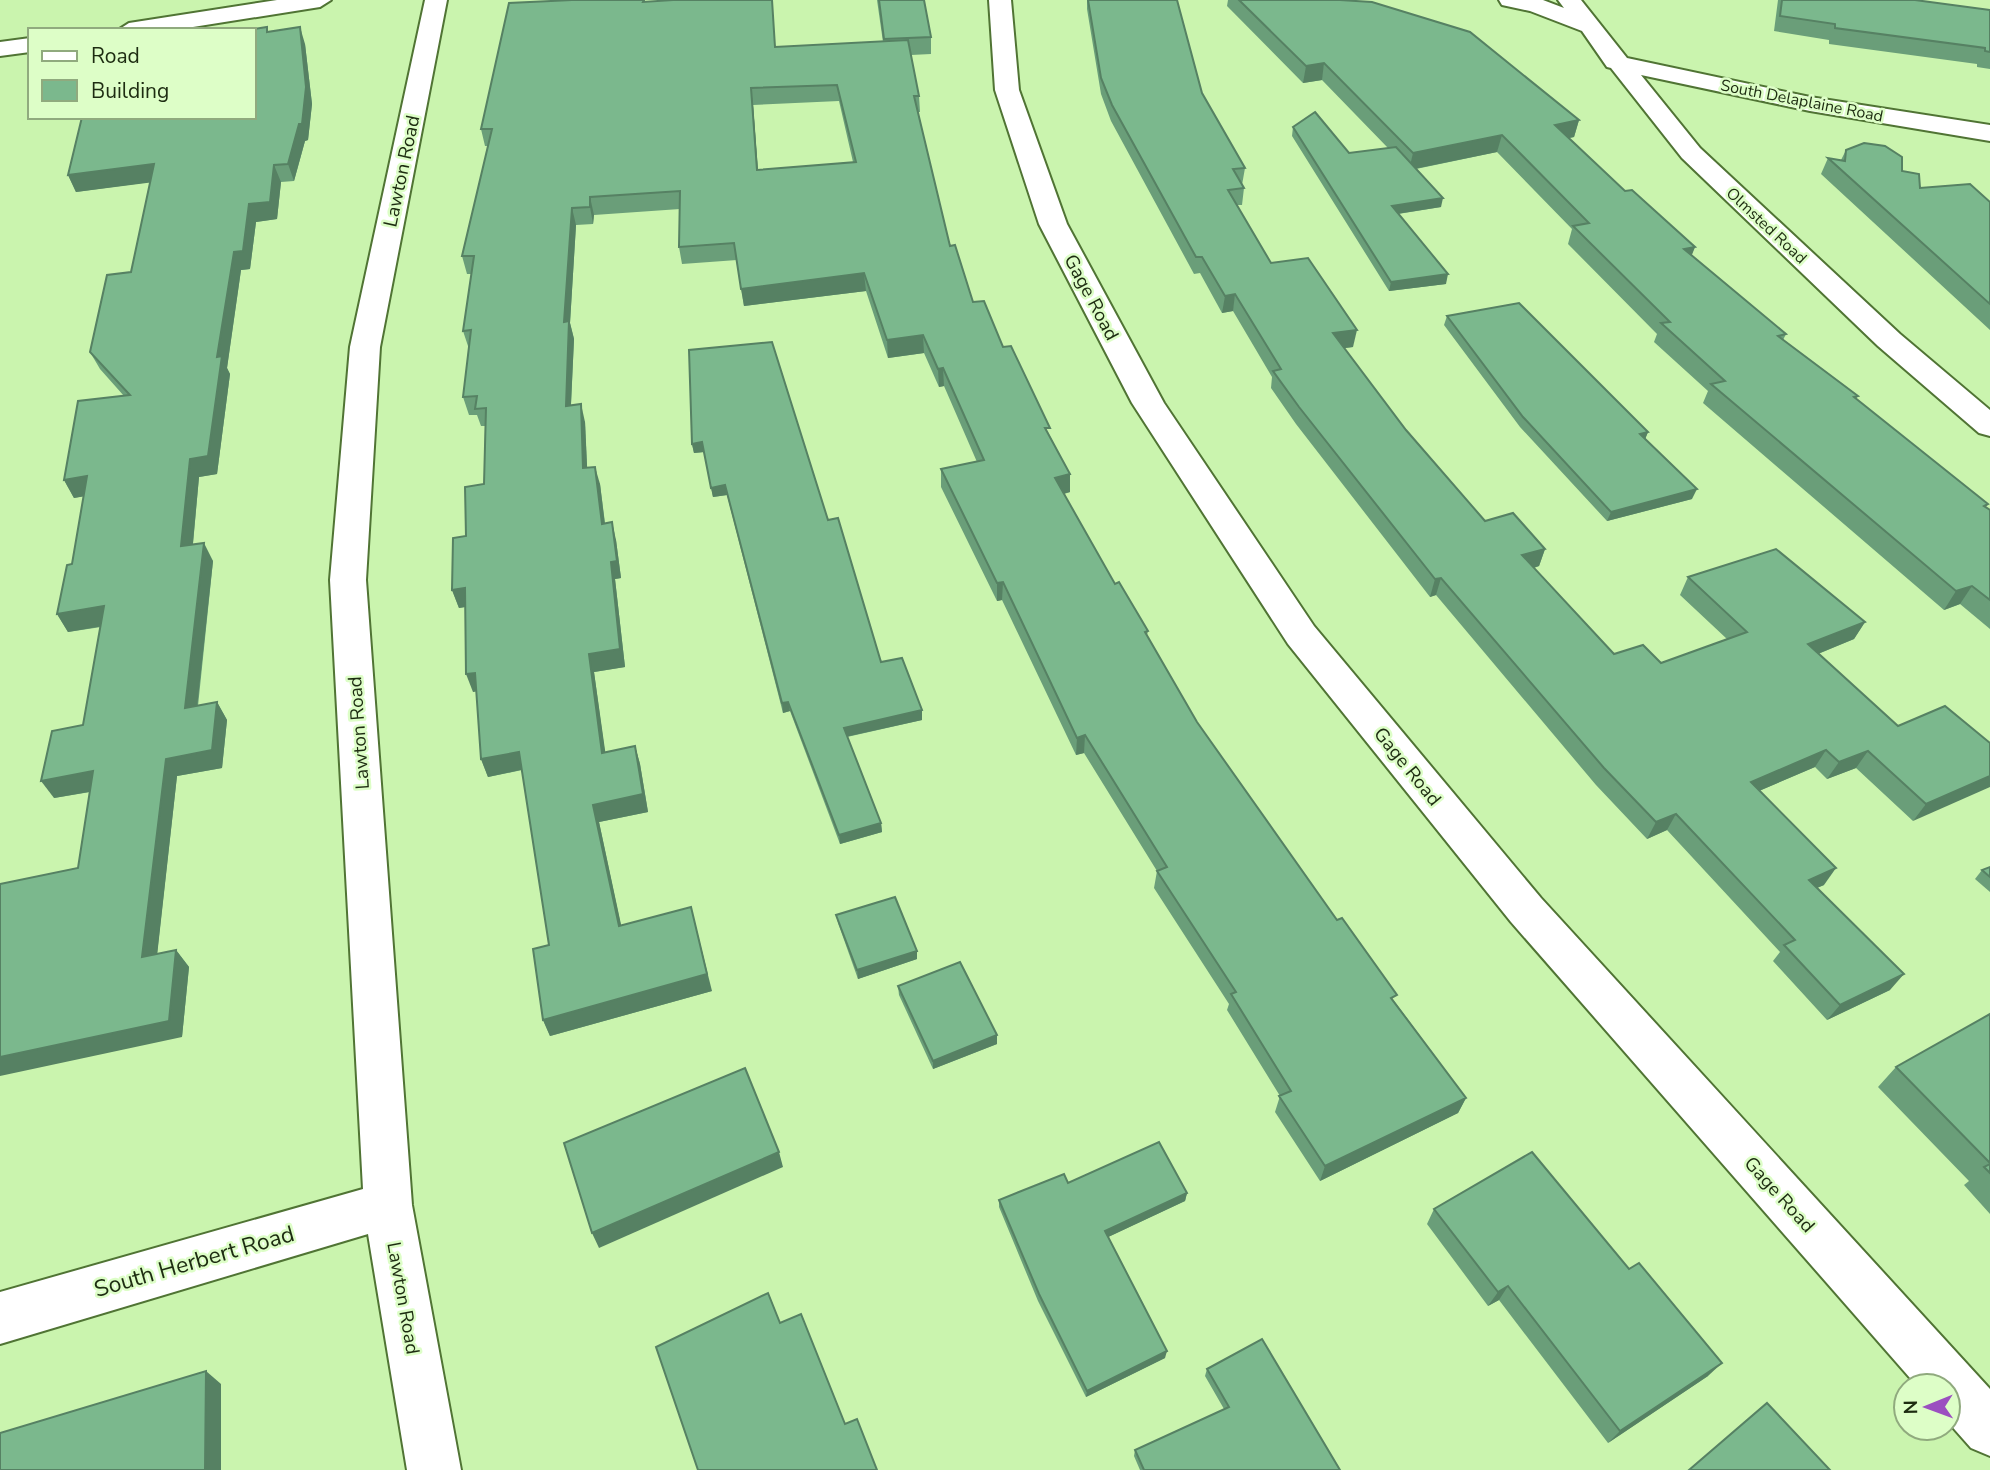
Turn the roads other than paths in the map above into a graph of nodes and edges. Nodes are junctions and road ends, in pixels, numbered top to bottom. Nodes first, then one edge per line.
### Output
1 (320, 0) edge
2 (436, 0) edge
3 (1000, 0) edge
4 (1510, 0) edge
5 (1569, 0) edge
6 (1588, 26) junction
7 (142, 28) edge
8 (28, 45) edge
9 (0, 49) edge
10 (1615, 62) junction
11 (1990, 133) edge
12 (1990, 426) edge
13 (388, 1205) junction
14 (0, 1318) edge
15 (1990, 1429) edge
16 (434, 1470) edge

1 - 7 street
2 - 13 street, Lawton Road
3 - 15 street, Gage Road
4 - 6 street
5 - 6 street, Olmsted Road
6 - 10 street, Olmsted Road
8 - 9 street
10 - 11 street, South Delaplaine Road
10 - 12 street, Olmsted Road
13 - 14 street, South Herbert Road
13 - 16 street, Lawton Road

